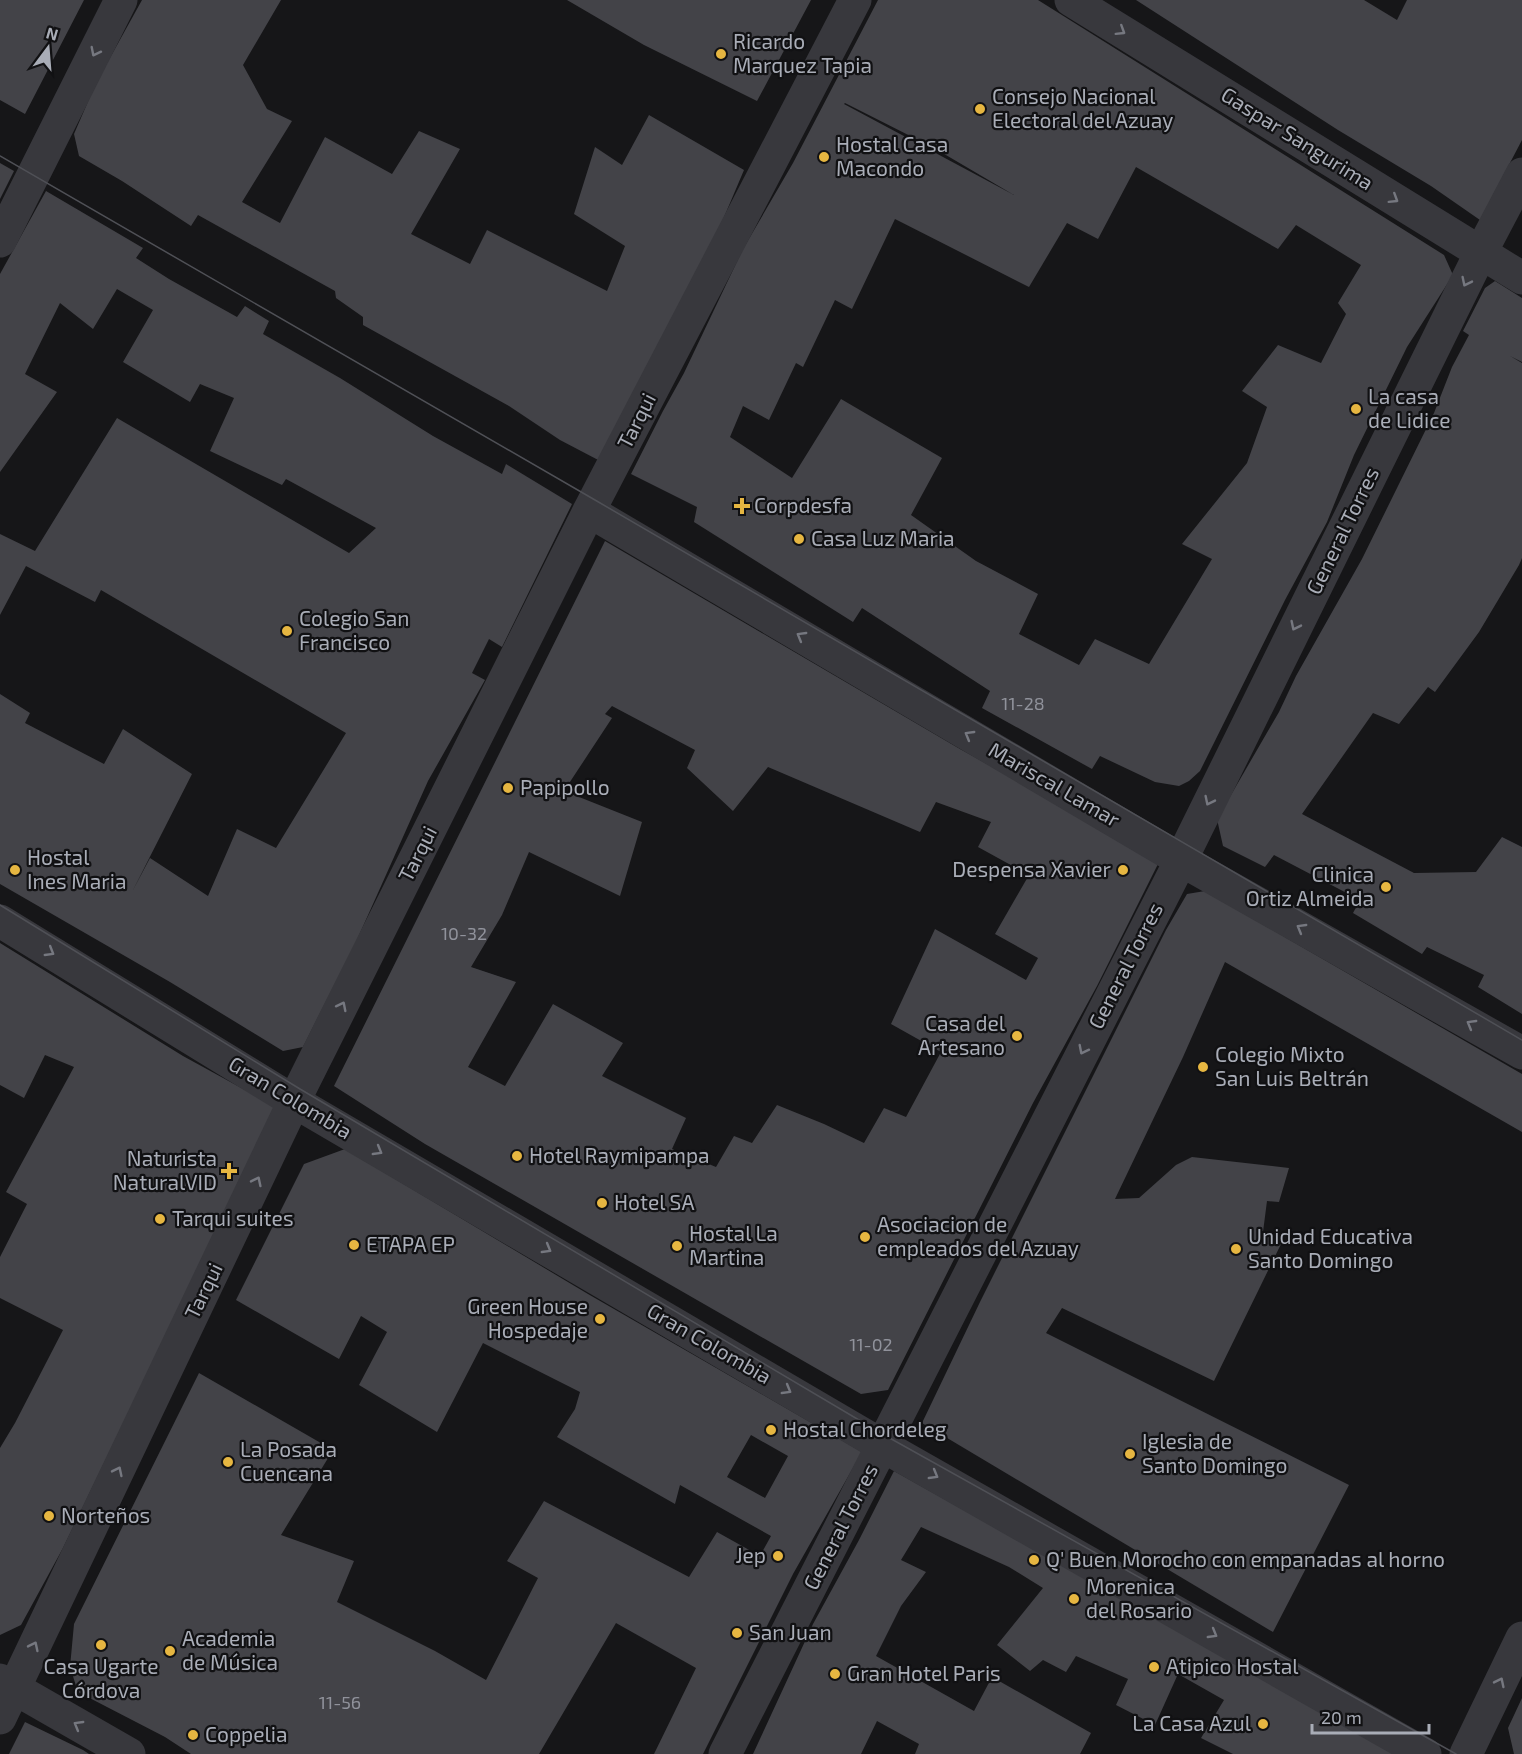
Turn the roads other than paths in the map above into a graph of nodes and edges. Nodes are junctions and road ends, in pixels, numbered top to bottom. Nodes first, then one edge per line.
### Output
1 (121, 0) edge
2 (855, 0) edge
3 (1071, 0) edge
4 (1522, 174) edge
5 (0, 241) edge
6 (1481, 252) junction
7 (1522, 278) edge
8 (589, 512) junction
9 (1180, 860) junction
10 (0, 921) edge
11 (1522, 1053) edge
12 (295, 1102) junction
13 (883, 1446) junction
14 (1522, 1638) edge
15 (7, 1684) edge
16 (0, 1718) edge
17 (129, 1754) edge
18 (724, 1754) edge
19 (1425, 1754) edge
20 (1466, 1754) edge

1 -> 5 street
2 - 8 street, Tarqui
3 -> 6 street, Gaspar Sangurima
4 - 6 street, General Torres
6 - 7 street, Gaspar Sangurima
6 -> 9 street, General Torres
9 -> 8 street, Mariscal Lamar
12 -> 8 street, Tarqui
11 -> 9 street, Mariscal Lamar
9 -> 13 street, General Torres
10 -> 12 street, Gran Colombia
12 -> 13 street, Gran Colombia
15 -> 12 street, Tarqui
13 - 18 street, General Torres
13 -> 19 street, Gran Colombia
20 -> 14 street
15 - 16 street, Tarqui
17 -> 15 street

